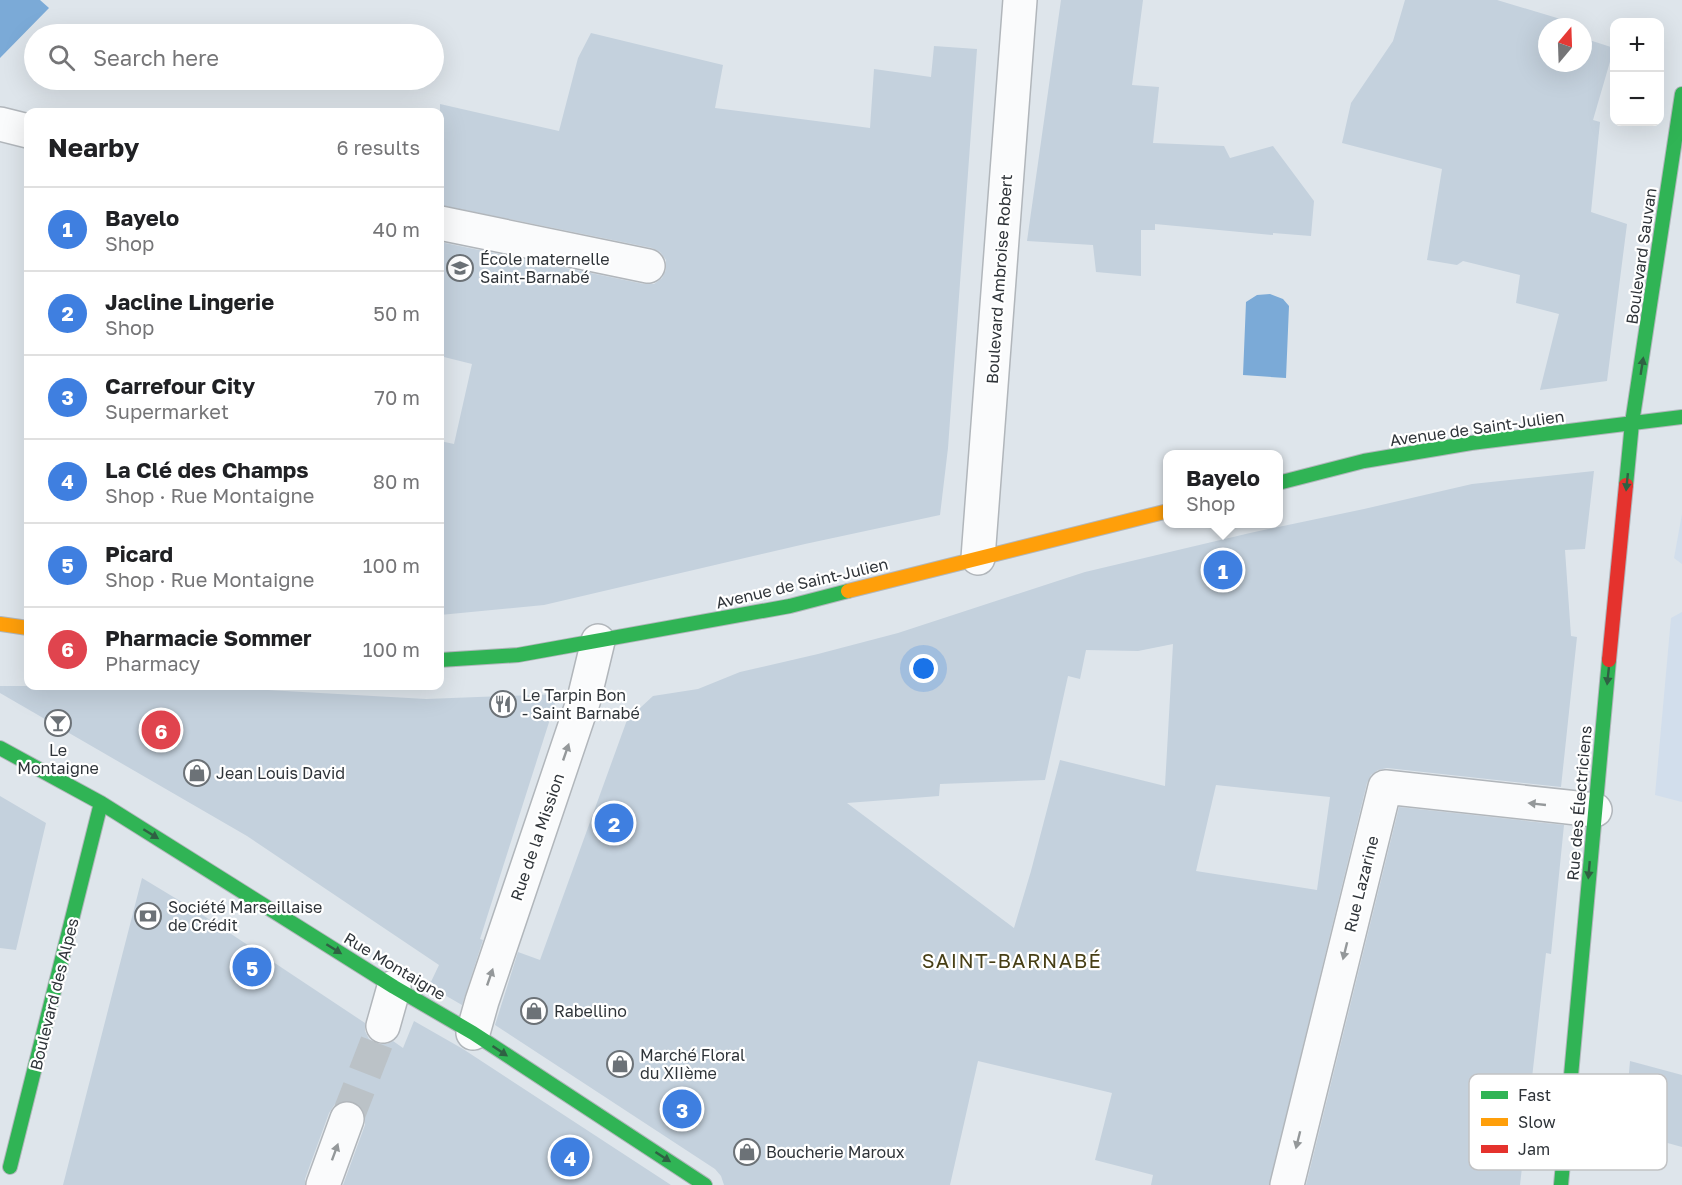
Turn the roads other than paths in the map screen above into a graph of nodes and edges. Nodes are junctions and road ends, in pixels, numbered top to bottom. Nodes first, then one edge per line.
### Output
1 (1020, 0) edge
2 (1682, 94) edge
3 (0, 124) edge
4 (24, 130) edge
5 (444, 224) edge
6 (648, 266) dead end
7 (1682, 417) edge
8 (1632, 423) junction
9 (1283, 482) edge
10 (1163, 512) edge
11 (978, 558) junction
12 (0, 624) edge
13 (24, 627) edge
14 (598, 641) junction
15 (444, 660) edge
16 (0, 748) edge
17 (101, 803) junction
18 (1595, 810) junction
19 (394, 987) junction
20 (383, 1026) tunnel mouth
21 (473, 1032) junction
22 (1571, 1074) edge
23 (347, 1119) tunnel mouth
24 (1562, 1170) edge
25 (5, 1172) edge
26 (323, 1185) edge
27 (705, 1185) edge
28 (1287, 1185) edge
29 (1561, 1185) edge

1 - 11 street, Boulevard Ambroise Robert
8 -> 2 street, Boulevard Sauvan
3 - 4 street
5 - 6 street
7 - 8 street, Avenue de Saint-Julien
8 - 9 street, Avenue de Saint-Julien
8 -> 18 street, Rue des Électriciens
10 - 11 street, Avenue de Saint-Julien
11 - 14 street, Avenue de Saint-Julien
12 - 13 street
14 - 15 street, Avenue de Saint-Julien
21 -> 14 street, Rue de la Mission
16 - 17 street, Rue Montaigne
17 -> 19 street, Rue Montaigne
17 - 25 street, Boulevard des Alpes
18 -> 22 street, Rue des Électriciens
18 -> 28 street, Rue Lazarine
19 - 20 street
19 - 21 street, Rue Montaigne
21 -> 27 street, Rue Montaigne
26 -> 23 street
24 -> 29 street, Rue des Électriciens

